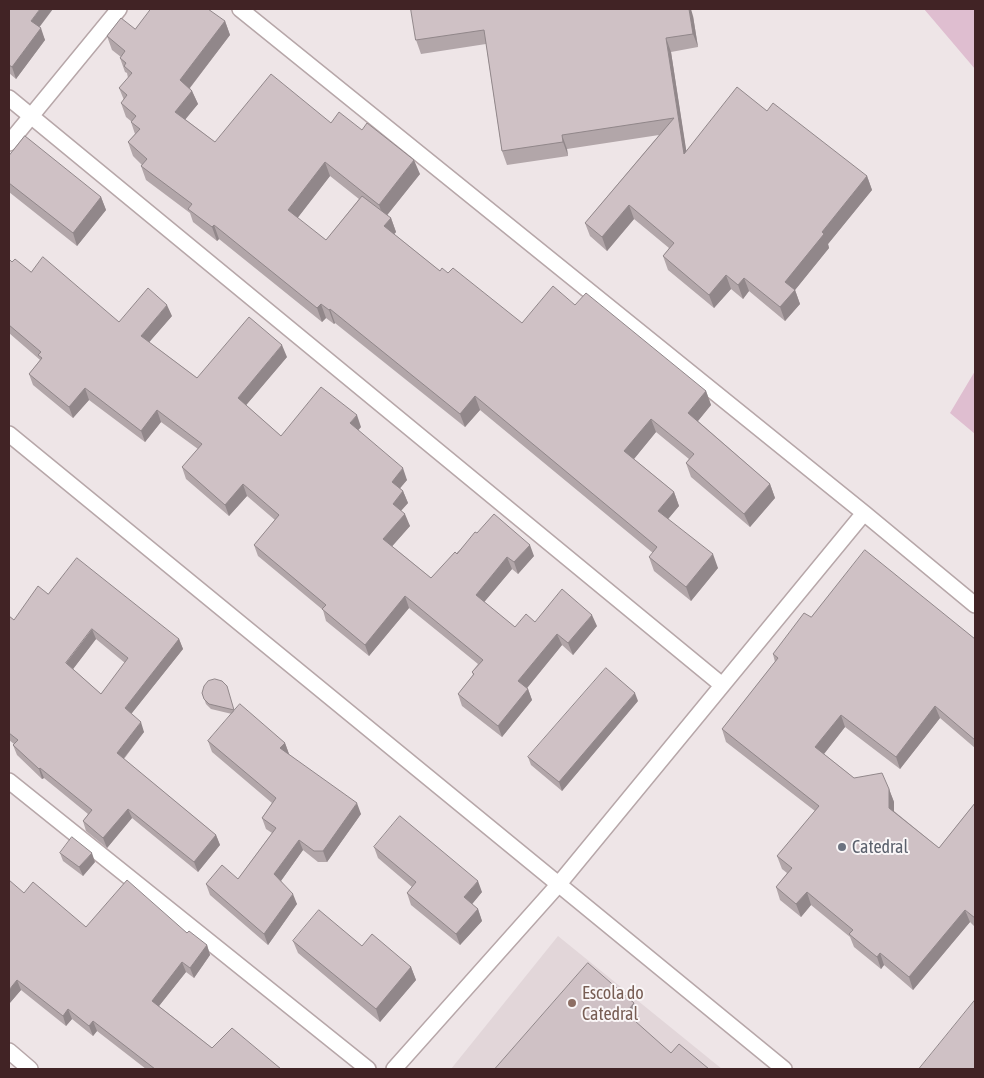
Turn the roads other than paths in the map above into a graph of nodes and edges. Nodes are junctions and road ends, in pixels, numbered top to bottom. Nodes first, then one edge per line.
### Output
1 (119, 9) edge
2 (240, 9) edge
3 (9, 98) edge
4 (31, 116) junction
5 (9, 143) edge
6 (9, 434) edge
7 (864, 513) junction
8 (975, 605) edge
9 (722, 685) junction
10 (9, 781) edge
11 (558, 885) junction
12 (9, 1051) edge
13 (30, 1069) edge
14 (368, 1069) edge
15 (394, 1069) edge
16 (784, 1069) edge

1 - 4 street
2 - 7 street
3 - 4 street
4 - 5 street
4 - 9 street
6 - 11 street
7 - 8 street
7 - 9 street
9 - 11 street
10 - 14 street
11 - 15 street
11 - 16 street
12 - 13 street

